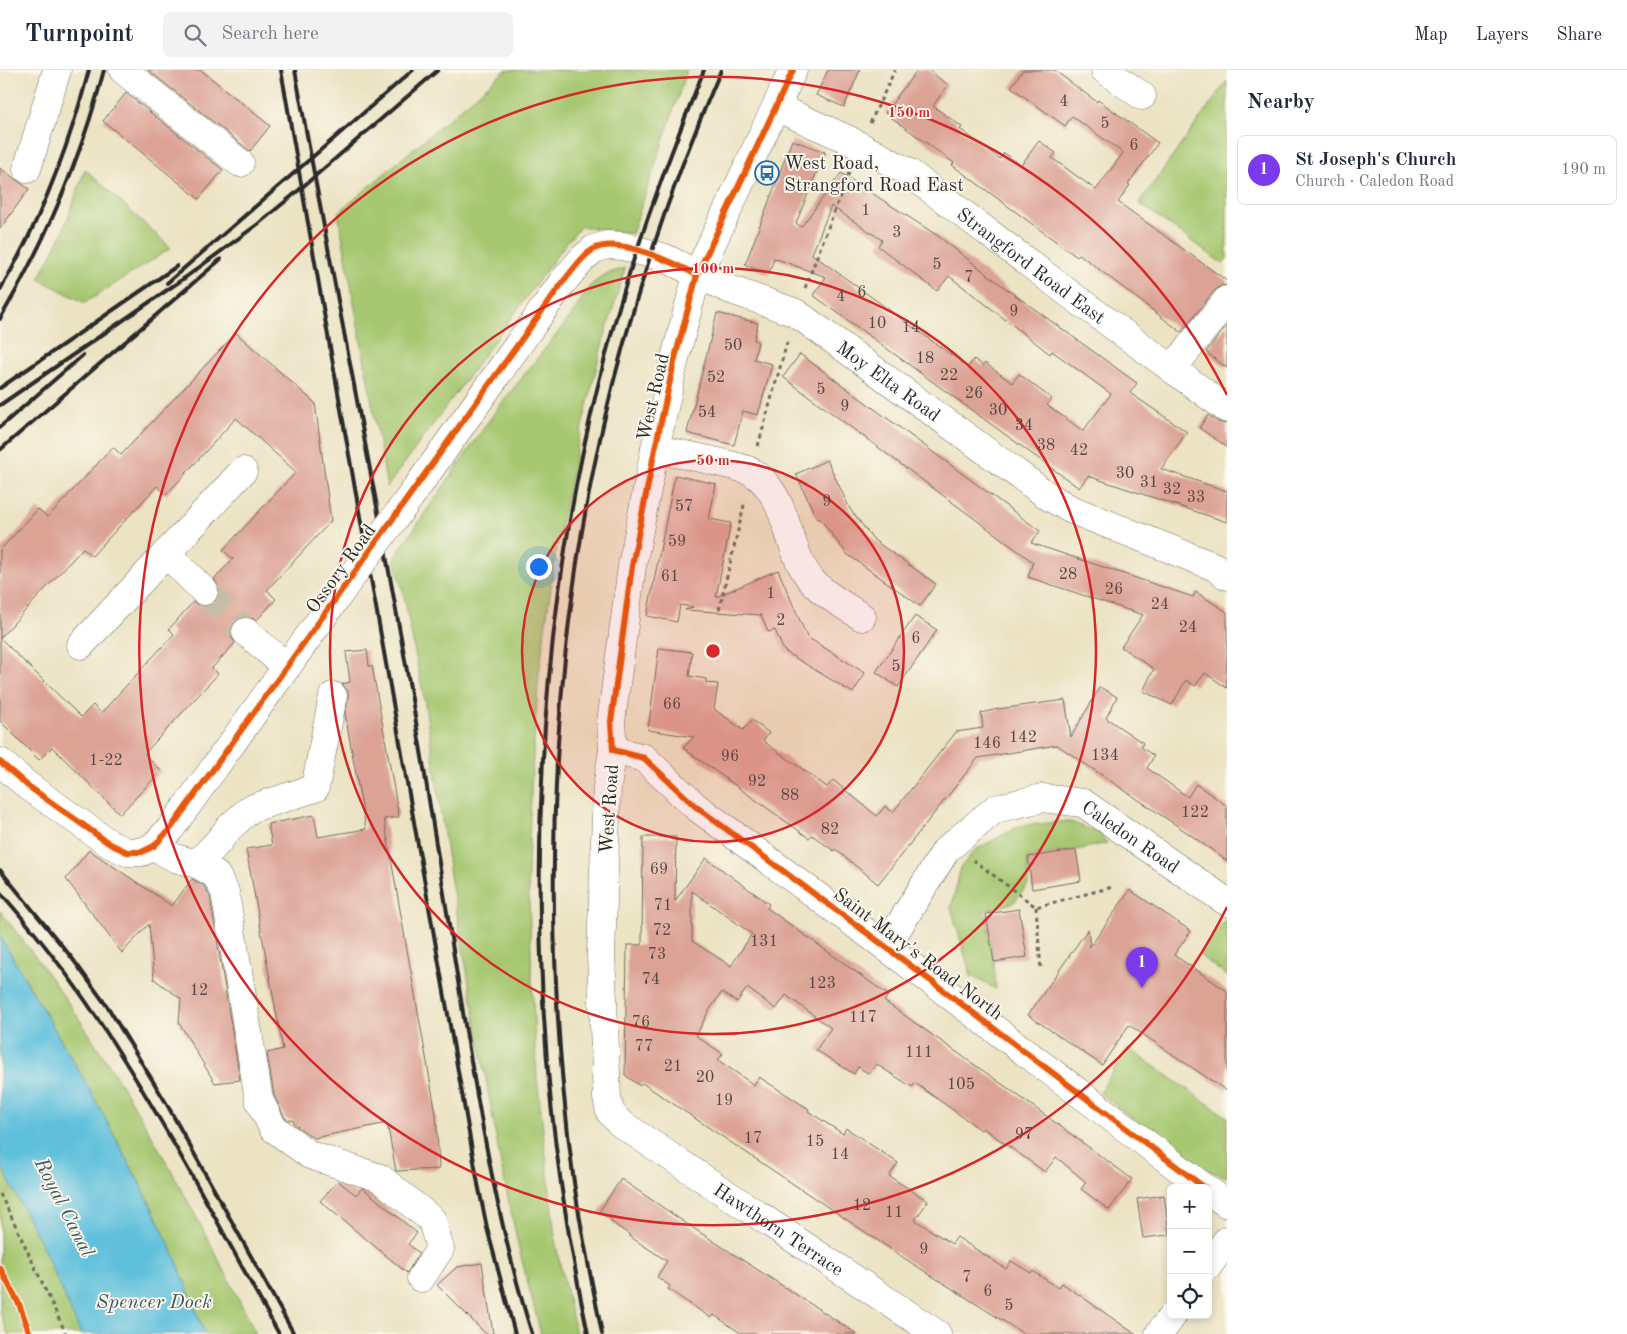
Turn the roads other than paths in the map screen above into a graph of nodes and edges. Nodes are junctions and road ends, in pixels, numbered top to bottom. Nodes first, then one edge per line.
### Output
1 (57, 70) edge
2 (123, 70) edge
3 (793, 70) edge
4 (1105, 70) edge
5 (1142, 96) dead end
6 (776, 107) junction
7 (240, 163) dead end
8 (27, 169) dead end
9 (697, 275) junction
10 (1227, 300) edge
11 (1172, 369) junction
12 (1227, 409) edge
13 (655, 450) junction
14 (243, 471) dead end
15 (166, 553) junction
16 (1227, 576) edge
17 (204, 590) tunnel mouth
18 (862, 617) dead end
19 (246, 632) tunnel mouth
20 (81, 645) dead end
21 (287, 667) junction
22 (333, 696) dead end
23 (613, 750) junction
24 (0, 762) edge
25 (154, 846) junction
26 (197, 864) junction
27 (1227, 902) edge
28 (886, 947) junction
29 (620, 1123) joint
30 (1200, 1184) edge
31 (1212, 1193) edge
32 (1227, 1204) edge
33 (1227, 1240) edge
34 (1212, 1261) edge
35 (422, 1278) dead end
36 (1170, 1319) edge
37 (937, 1334) edge
38 (1159, 1334) edge

1 - 8 street
2 - 7 street
3 - 6 street, West Road
4 - 5 street
6 - 9 street, West Road
6 - 11 street, Strangford Road East
9 - 13 street, West Road
9 - 16 street, Moy Elta Road
9 - 21 street, Ossory Road, bridge
10 - 11 street
11 - 12 street, Strangford Road East
13 - 18 street
13 - 23 street, West Road
14 - 15 street
15 - 17 street
15 - 20 street
19 - 21 street
21 - 25 street, Ossory Road
22 - 26 street
23 - 28 street, Saint Mary's Road North
23 - 29 street, West Road
24 - 25 street
25 - 26 street
26 - 35 street
27 - 28 street, Caledon Road
28 - 30 street, Saint Mary's Road North
29 - 37 street, Hawthorn Terrace
31 - 32 street, Saint Mary's Road North
33 - 34 street
36 - 38 street

